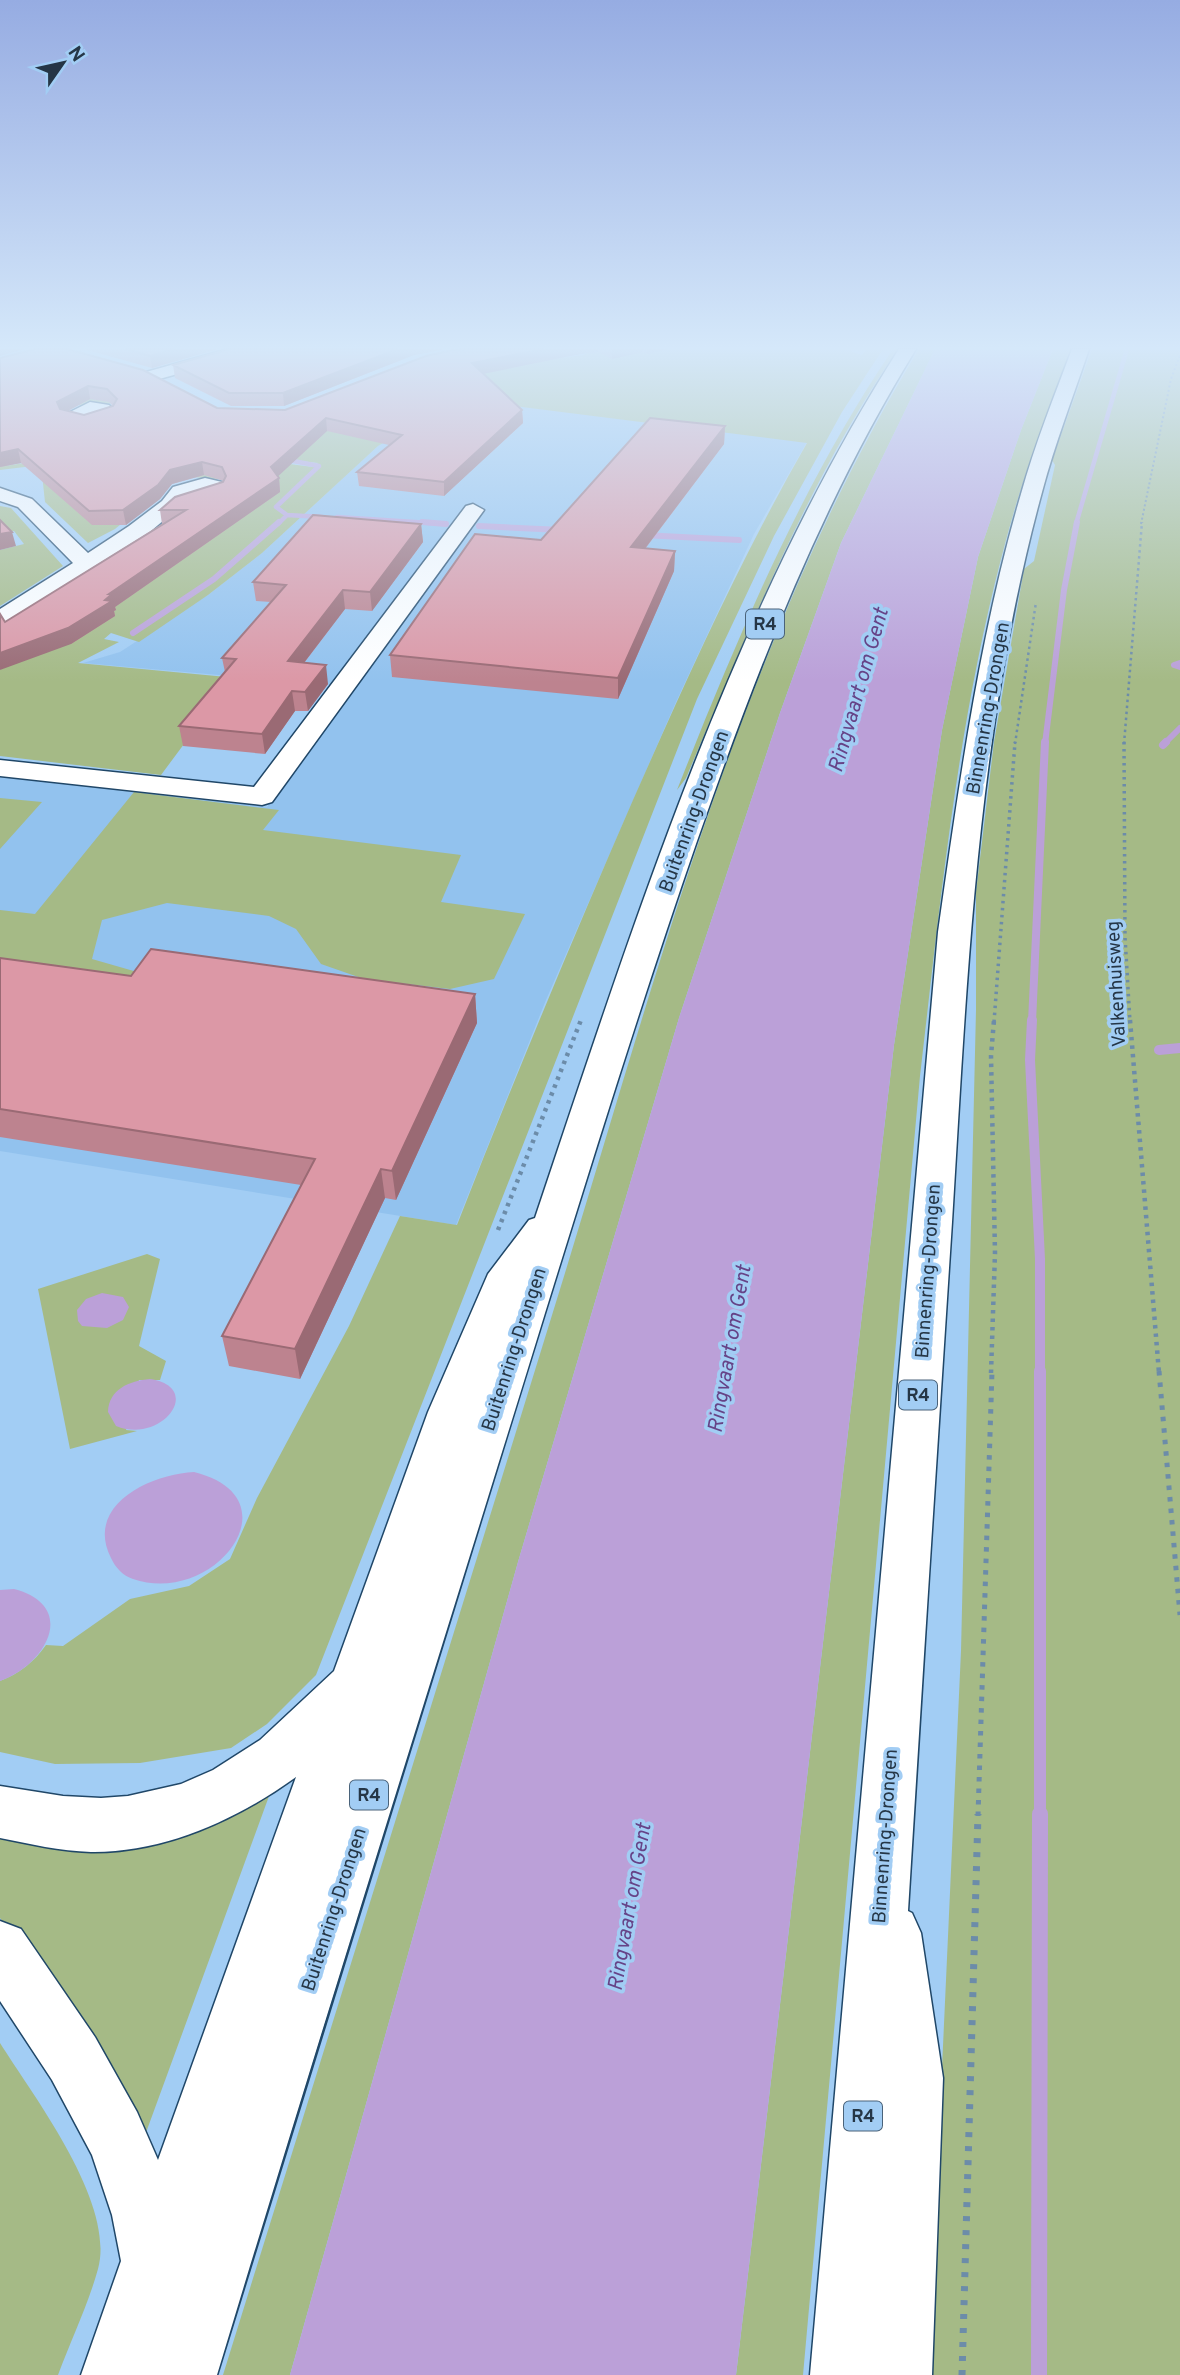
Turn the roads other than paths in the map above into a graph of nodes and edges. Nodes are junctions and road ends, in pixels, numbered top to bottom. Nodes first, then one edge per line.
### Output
1 (843, 460) edge
2 (1042, 460) edge
3 (11, 478) edge
4 (0, 494) edge
5 (25, 503) junction
6 (169, 505) edge
7 (473, 510) dead end
8 (86, 563) junction
9 (0, 620) edge
10 (0, 768) edge
11 (555, 1215) junction
12 (356, 1681) junction
13 (0, 1812) edge
14 (882, 1858) junction
15 (0, 1950) edge
16 (153, 2260) junction
17 (115, 2375) edge
18 (183, 2375) edge
19 (844, 2375) edge
20 (898, 2375) edge

1 - 11 main road, Buitenring-Drongen / R4
2 - 14 main road, Binnenring-Drongen / R4
3 - 5 main road
4 - 5 main road
5 - 8 main road
6 - 8 main road
7 - 10 main road
8 - 9 main road
11 - 12 main road
11 - 18 main road, Buitenring-Drongen / R4
12 - 13 main road
12 - 16 main road
14 - 19 main road, Binnenring-Drongen / R4
14 - 20 main road
15 - 16 main road
16 - 17 main road

